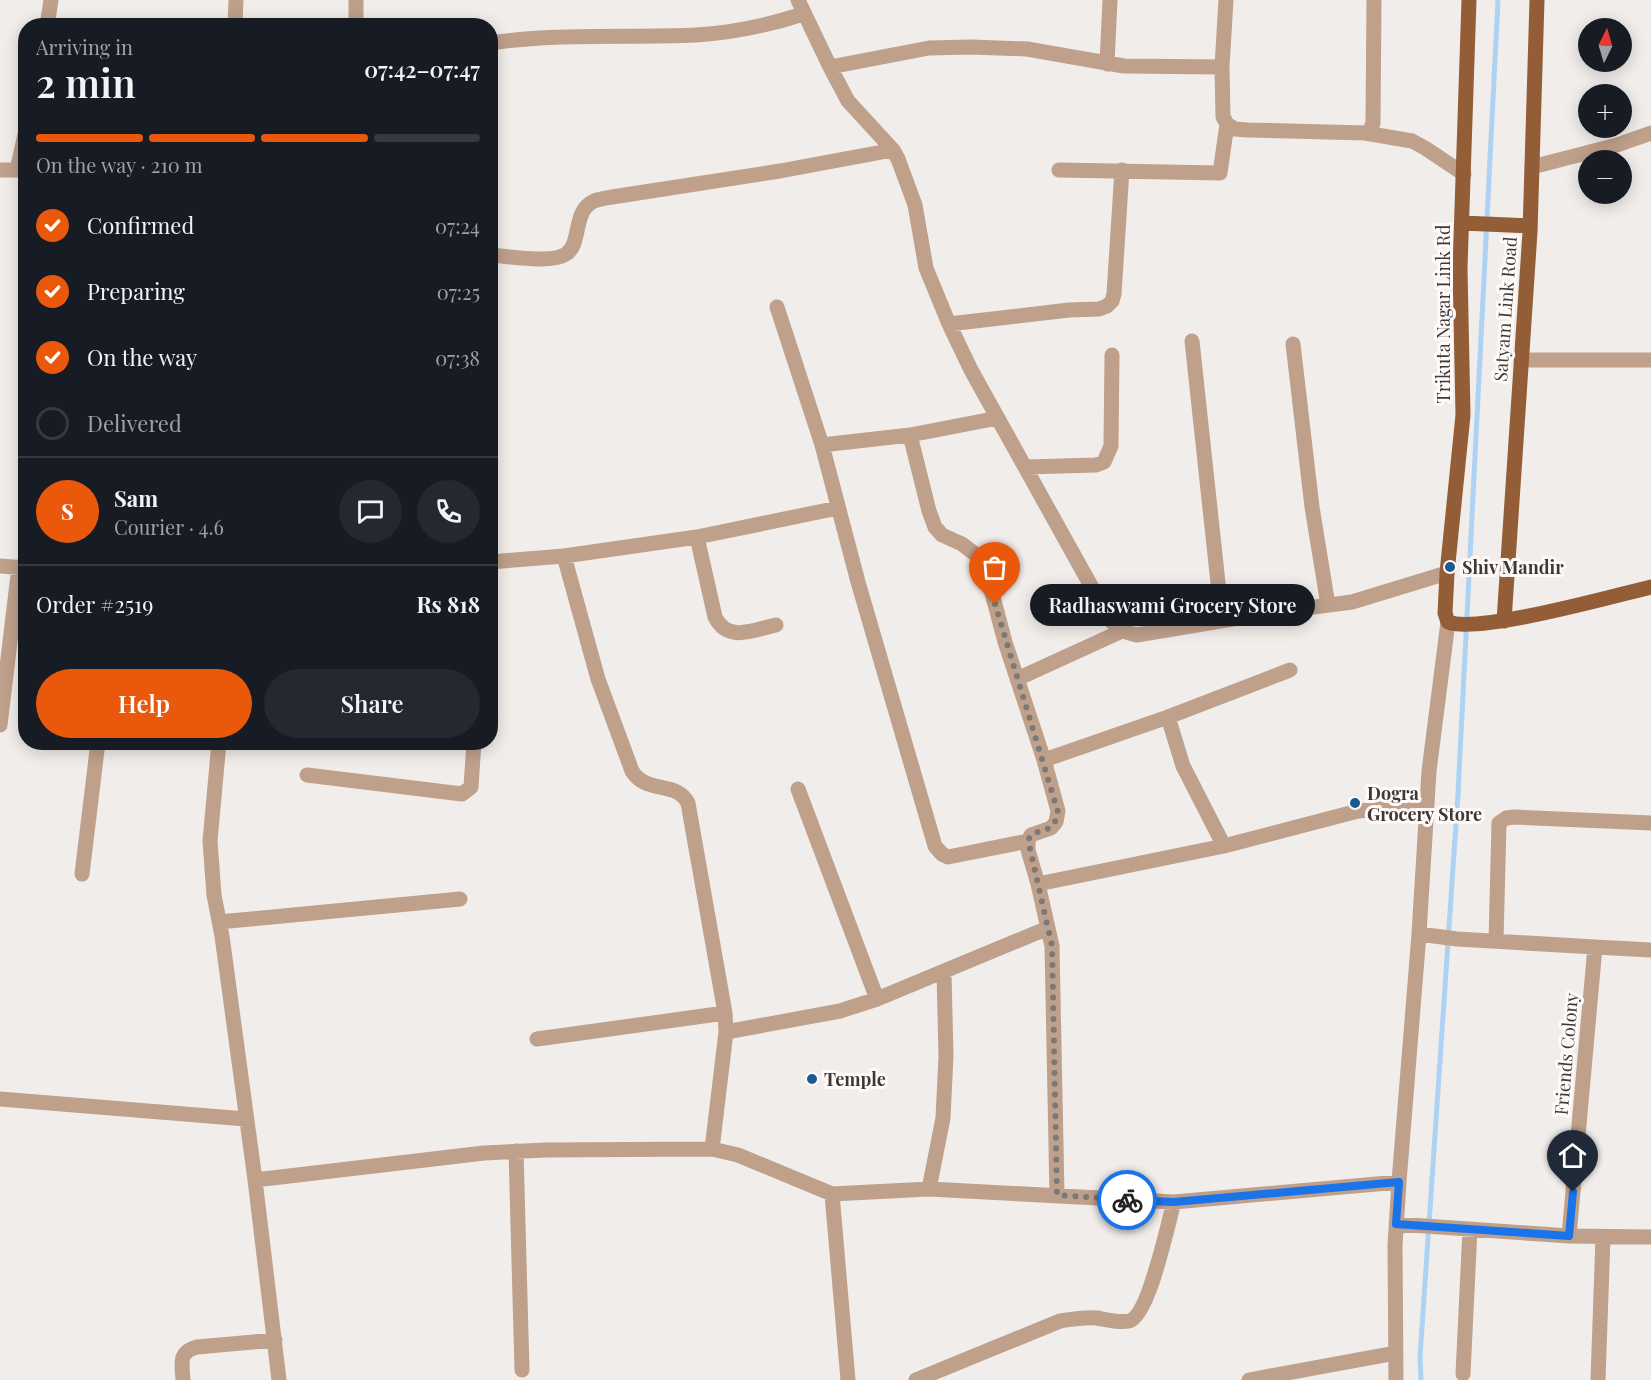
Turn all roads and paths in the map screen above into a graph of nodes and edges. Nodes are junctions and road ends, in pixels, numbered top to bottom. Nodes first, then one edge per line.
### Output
1 (51, 0) edge
2 (236, 0) edge
3 (356, 0) edge
4 (1110, 0) edge
5 (1226, 0) edge
6 (1374, 0) edge
7 (1469, 0) edge
8 (1537, 0) edge
9 (800, 7) edge
10 (48, 18) edge
11 (235, 18) edge
12 (356, 18) edge
13 (498, 42) edge
14 (1107, 64) junction
15 (830, 67) junction
16 (1222, 67) junction
17 (1227, 124) junction
18 (1365, 133) junction
19 (1651, 133) edge
20 (892, 150) junction
21 (1532, 167) junction
22 (0, 170) edge
23 (18, 170) edge
24 (1059, 170) dead end
25 (1122, 170) junction
26 (1464, 174) junction
27 (1462, 223) junction
28 (1522, 226) junction
29 (498, 255) edge
30 (777, 307) dead end
31 (949, 324) junction
32 (1192, 341) dead end
33 (1293, 344) dead end
34 (1112, 355) dead end
35 (1521, 360) junction
36 (1651, 360) edge
37 (998, 418) junction
38 (910, 435) junction
39 (822, 445) junction
40 (1025, 467) junction
41 (838, 508) junction
42 (697, 537) junction
43 (564, 556) junction
44 (498, 561) edge
45 (0, 566) edge
46 (18, 568) edge
47 (1447, 573) junction
48 (1651, 587) edge
49 (18, 589) edge
50 (1328, 605) junction
51 (1222, 620) junction
52 (1497, 622) junction
53 (1453, 623) junction
54 (776, 625) dead end
55 (1122, 631) junction
56 (3, 670) edge
57 (1290, 670) dead end
58 (1017, 679) junction
59 (1168, 717) junction
60 (0, 725) edge
61 (97, 750) edge
62 (218, 750) edge
63 (473, 750) edge
64 (1044, 760) junction
65 (307, 775) dead end
66 (798, 789) dead end
67 (1427, 805) junction
68 (1651, 823) edge
69 (1028, 840) junction
70 (1224, 846) junction
71 (82, 874) dead end
72 (1038, 884) junction
73 (460, 899) dead end
74 (219, 922) junction
75 (1048, 928) junction
76 (1419, 934) junction
77 (1496, 941) junction
78 (1594, 947) junction
79 (1651, 950) edge
80 (944, 972) junction
81 (878, 999) junction
82 (724, 1013) junction
83 (726, 1032) junction
84 (537, 1039) dead end
85 (0, 1099) edge
86 (246, 1119) junction
87 (712, 1149) junction
88 (516, 1151) junction
89 (255, 1179) junction
90 (1399, 1182) junction
91 (929, 1189) junction
92 (832, 1194) junction
93 (1057, 1195) junction
94 (1174, 1202) junction
95 (1396, 1224) junction
96 (1470, 1229) junction
97 (1569, 1236) junction
98 (1603, 1237) junction
99 (1651, 1237) edge
100 (274, 1340) junction
101 (1395, 1353) junction
102 (522, 1371) dead end
103 (1463, 1374) dead end
104 (183, 1380) edge
105 (279, 1380) edge
106 (848, 1380) edge
107 (916, 1380) edge
108 (1249, 1380) edge
109 (1396, 1380) edge
110 (1598, 1380) edge

1 - 10 street
2 - 11 street
3 - 12 street
4 - 14 street
5 - 16 street
6 - 18 street
7 - 26 main road, Trikuta Nagar Link Rd
8 - 21 main road, Satyam Link Road
9 - 13 street
9 - 15 street
14 - 15 street
14 - 16 street
15 - 20 street
16 - 17 street
17 - 18 street
17 - 25 street
18 - 26 street
19 - 21 street
20 - 29 street
20 - 31 street
21 - 28 main road, Satyam Link Road
22 - 23 street
24 - 25 street
25 - 31 street
26 - 27 main road, Trikuta Nagar Link Rd
27 - 28 main road
27 - 47 main road, Trikuta Nagar Link Rd
28 - 35 main road, Satyam Link Road
30 - 39 street
31 - 37 street
32 - 51 street
33 - 50 street
34 - 40 street
35 - 36 street
35 - 52 main road, Satyam Link Road
37 - 38 street
37 - 40 street
38 - 39 street
38 - 58 street
39 - 41 street
40 - 55 street
41 - 42 street
41 - 69 street
42 - 43 street
42 - 54 street
43 - 44 street
43 - 82 street
45 - 46 street
47 - 50 street
47 - 53 main road, Trikuta Nagar Link Rd
48 - 52 main road
49 - 56 street
50 - 51 street
51 - 55 street
52 - 53 main road
53 - 67 street
55 - 58 street
56 - 60 street
57 - 59 street
58 - 64 street
59 - 64 street
59 - 70 street
61 - 71 street
62 - 74 street
63 - 65 street
64 - 69 street
66 - 81 street
67 - 70 street
67 - 76 street
68 - 77 street
69 - 72 street
70 - 72 street
72 - 75 street
73 - 74 street
74 - 86 street
75 - 80 street
75 - 93 street
76 - 77 street
76 - 90 street
77 - 78 street
78 - 79 street
78 - 97 street, Friends Colony
80 - 81 street
80 - 91 street
81 - 83 street
82 - 83 street
82 - 84 street
83 - 87 street
85 - 86 street
86 - 89 street
87 - 88 street
87 - 92 street
88 - 89 street
88 - 102 street
89 - 100 street
90 - 94 street
90 - 95 street
91 - 92 street
91 - 93 street
92 - 106 street
93 - 94 street
94 - 107 street
95 - 96 street
95 - 101 street
96 - 97 street
96 - 103 street
97 - 98 street
98 - 99 street
98 - 110 street
100 - 104 street
100 - 105 street
101 - 108 street
101 - 109 street

